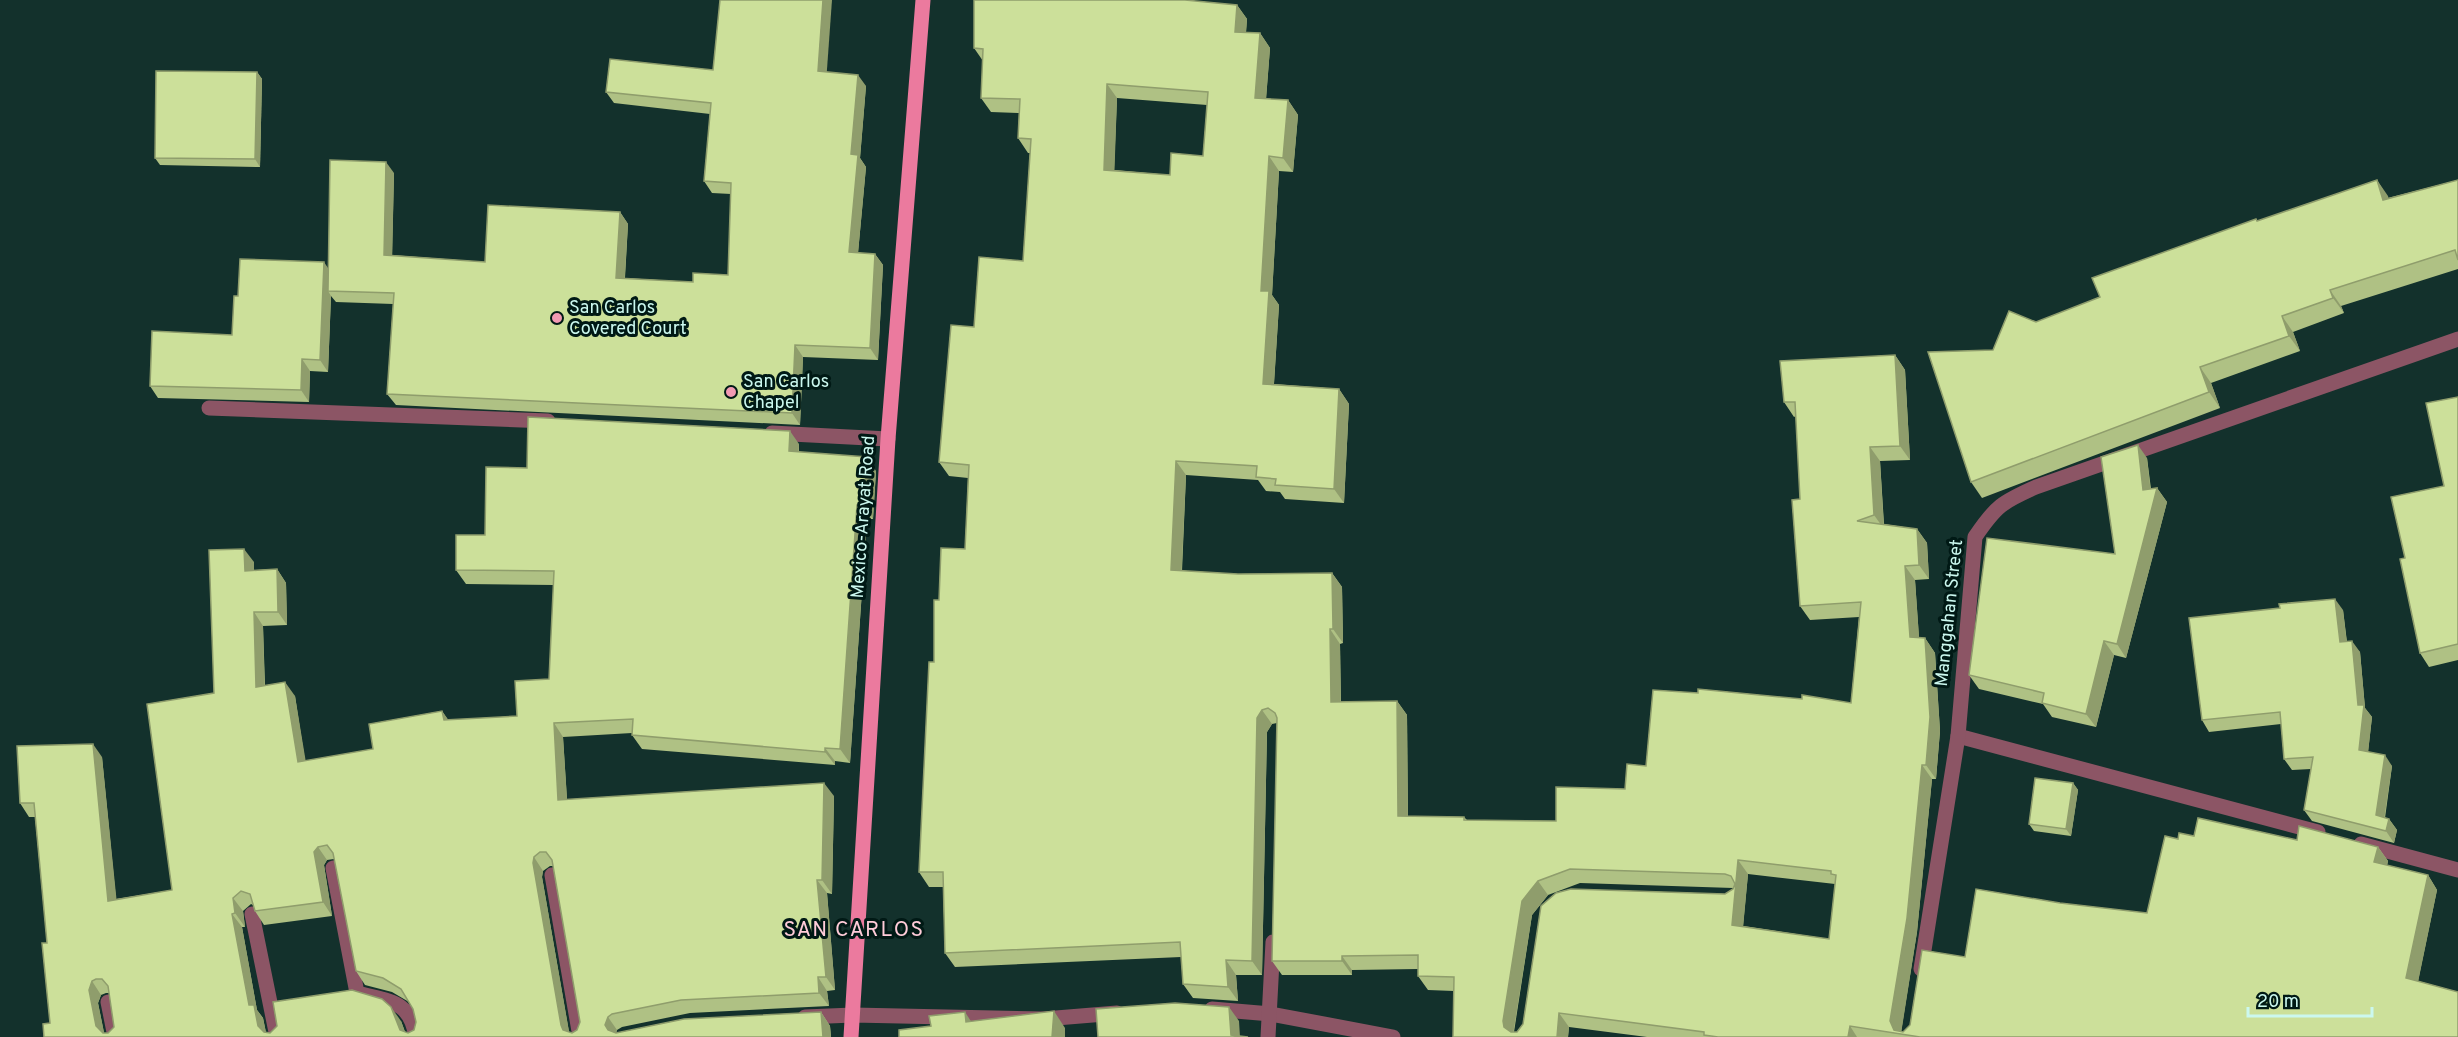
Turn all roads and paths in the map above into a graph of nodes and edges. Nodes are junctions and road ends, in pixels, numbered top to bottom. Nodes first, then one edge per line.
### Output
1 (923, 0) edge
2 (2458, 339) edge
3 (209, 408) dead end
4 (566, 422) edge
5 (757, 432) edge
6 (888, 439) junction
7 (1958, 736) junction
8 (333, 868) edge
9 (2458, 870) edge
10 (552, 875) edge
11 (252, 914) edge
12 (1273, 932) edge
13 (1919, 979) edge
14 (108, 1002) edge
15 (1196, 1008) edge
16 (1138, 1011) edge
17 (1271, 1014) junction
18 (853, 1015) junction
19 (784, 1018) edge
20 (115, 1037) edge
21 (277, 1037) edge
22 (416, 1037) edge
23 (580, 1037) edge
24 (851, 1037) edge
25 (1268, 1037) edge
26 (1393, 1037) edge

1 - 6 main road, Mexico-Arayat Road
2 - 7 street, Manggahan Street
3 - 4 street
5 - 6 street
6 - 18 main road, Mexico-Arayat Road
7 - 9 street
7 - 13 street, Manggahan Street
8 - 22 street
10 - 23 street
11 - 21 street
12 - 17 street
14 - 20 street
15 - 17 street
16 - 18 street
17 - 25 street
17 - 26 street
18 - 19 street
18 - 24 main road, Mexico-Arayat Road

